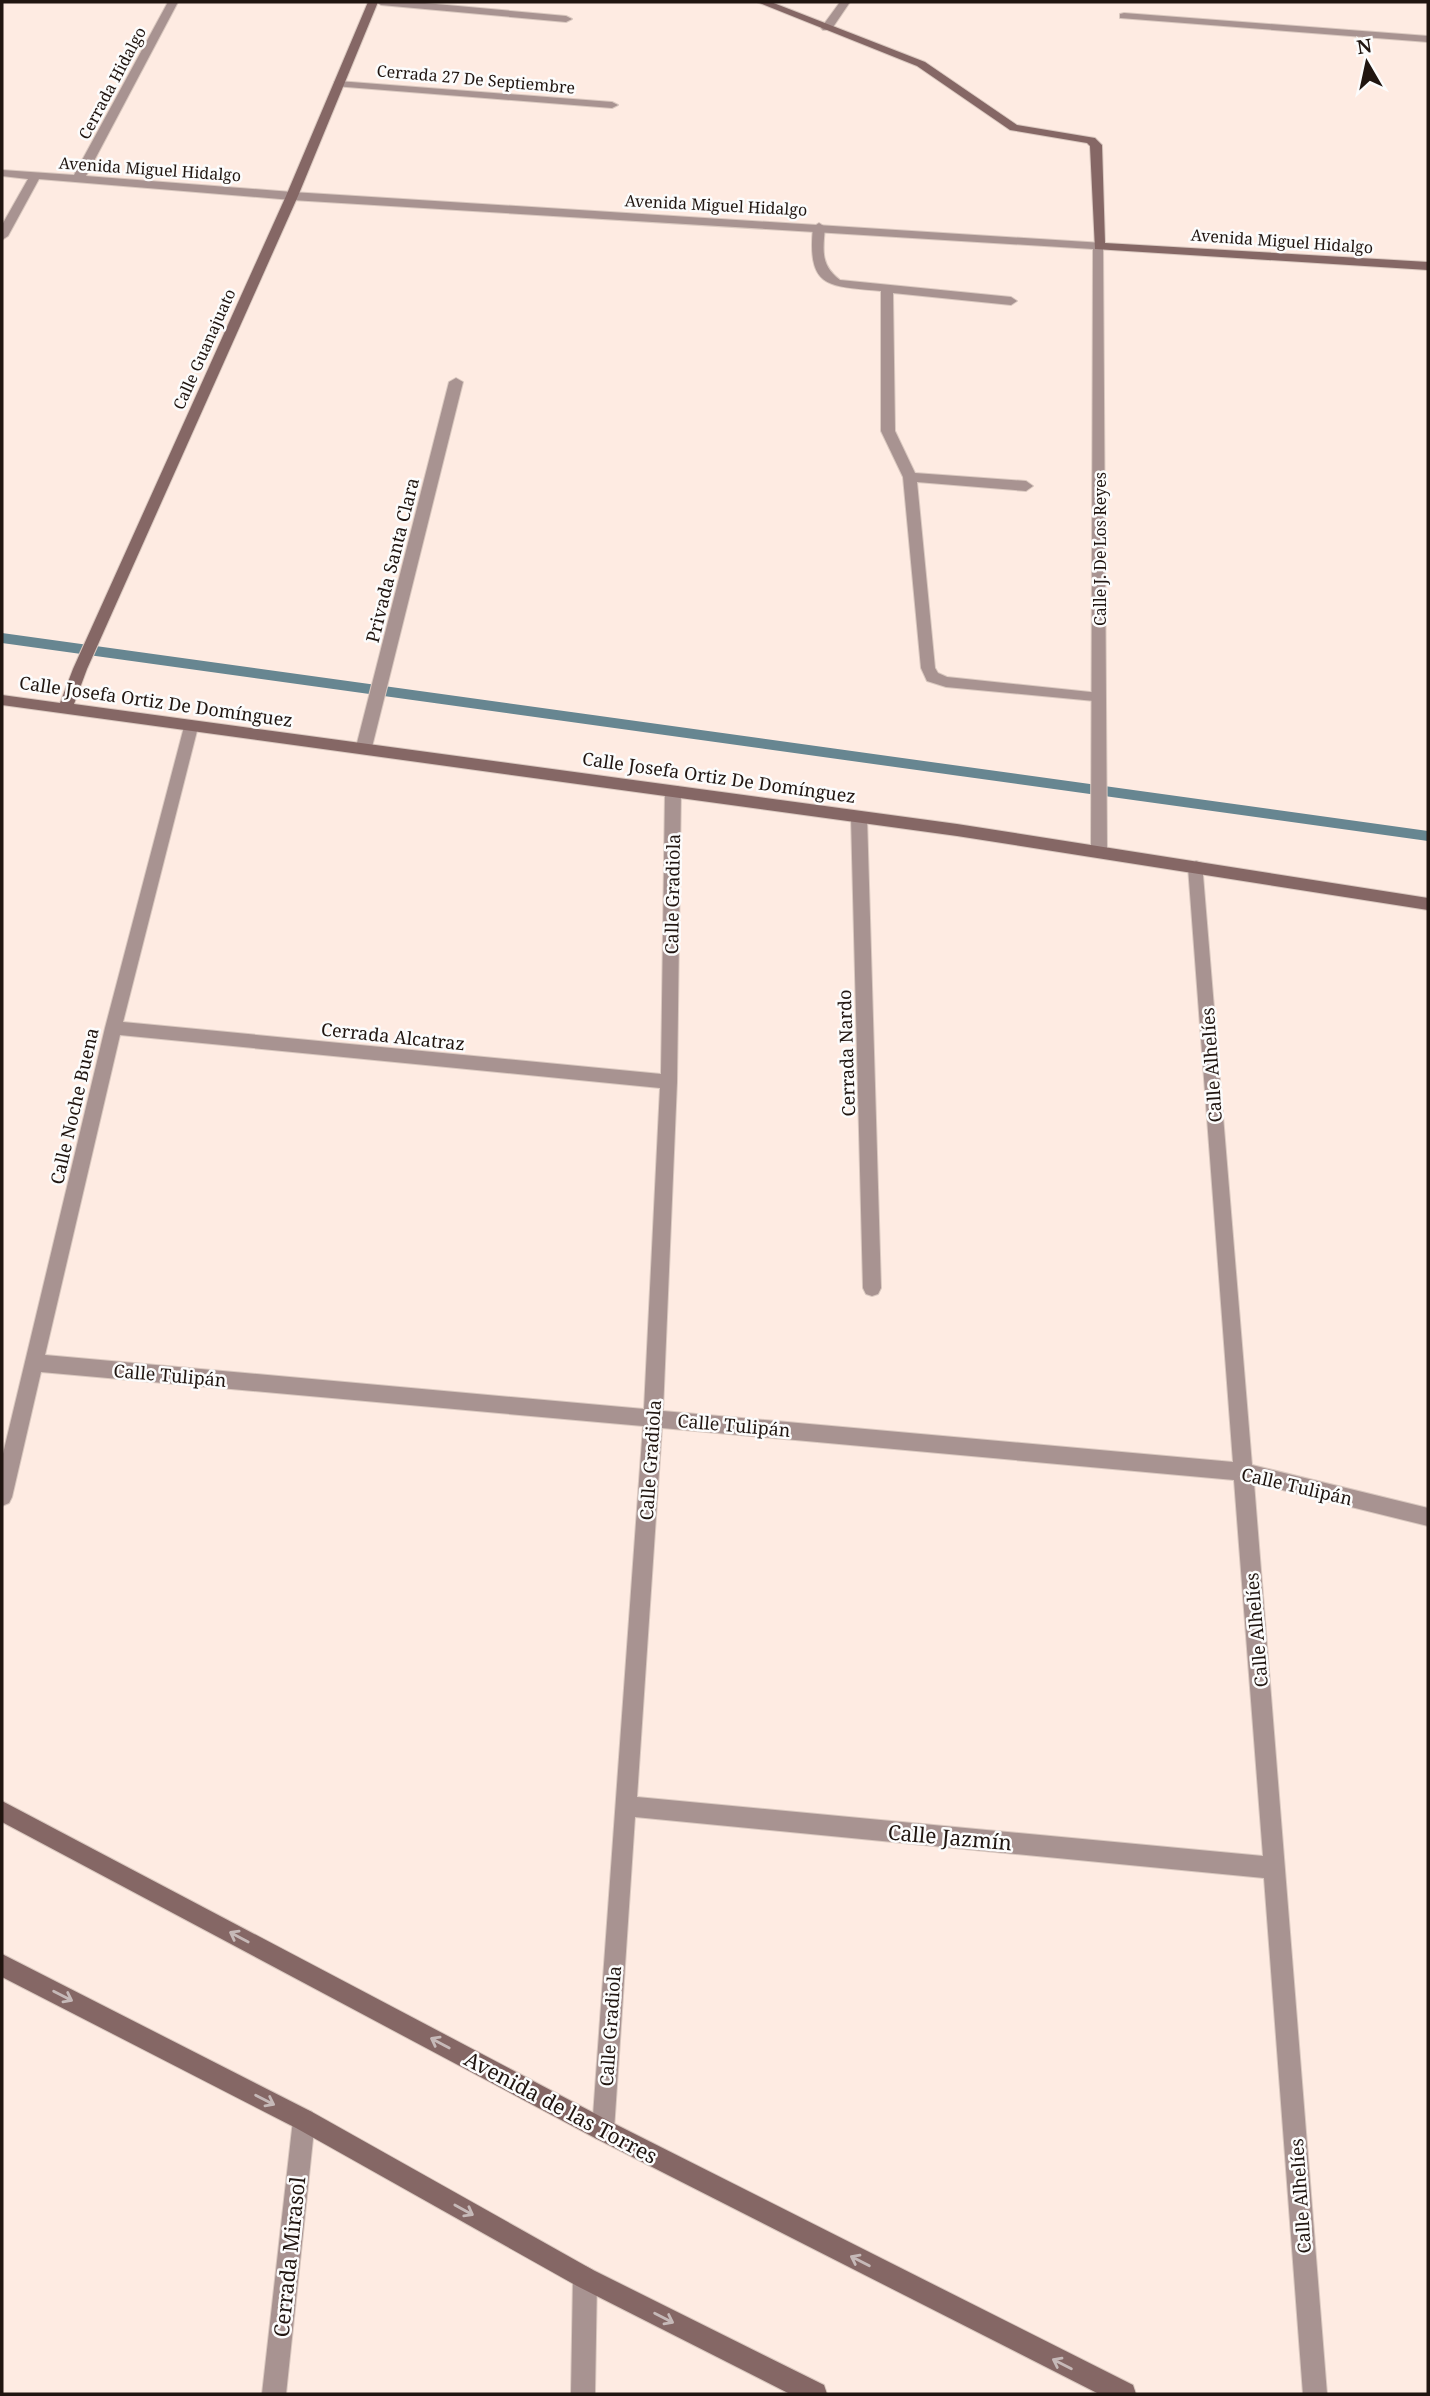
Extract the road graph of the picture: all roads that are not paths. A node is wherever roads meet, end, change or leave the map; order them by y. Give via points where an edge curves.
1 (173, 2) edge
2 (373, 2) edge
3 (380, 2) edge
4 (762, 2) edge
5 (845, 2) edge
6 (1124, 16) dead end
7 (566, 19) dead end
8 (827, 28) junction
9 (1428, 39) edge
10 (338, 84) junction
11 (612, 106) dead end
12 (2, 173) edge
13 (35, 176) junction
14 (78, 179) junction
15 (292, 196) junction
16 (819, 227) junction
17 (2, 236) edge
18 (1098, 246) junction
19 (1428, 266) edge
20 (887, 288) junction
21 (1011, 301) dead end
22 (456, 382) dead end
23 (910, 477) junction
24 (1026, 486) dead end
25 (1100, 698) junction
26 (2, 700) edge
27 (65, 710) junction
28 (191, 727) junction
29 (364, 747) junction
30 (673, 790) junction
31 (859, 817) junction
32 (1098, 852) junction
33 (1196, 867) junction
34 (1428, 904) edge
35 (113, 1028) junction
36 (668, 1082) junction
37 (872, 1288) dead end
38 (36, 1363) junction
39 (653, 1417) junction
40 (1243, 1472) junction
41 (2, 1497) edge
42 (1428, 1517) edge
43 (625, 1806) junction
44 (2, 1811) edge
45 (1275, 1868) junction
46 (2, 1965) edge
47 (304, 2120) junction
48 (603, 2130) junction
49 (585, 2278) junction
50 (274, 2394) edge
51 (583, 2394) edge
52 (815, 2394) edge
53 (1124, 2394) edge
54 (1315, 2394) edge

1 - 14 street, Cerrada Hidalgo
2 - 10 street, Calle Guanajuato
3 - 7 street
4 - 8 street
5 - 8 street
6 - 9 street
8 - 18 street via 921,64 1014,128 1091,140 1096,145
10 - 11 street, Cerrada 27 De Septiembre
10 - 15 street, Calle Guanajuato
12 - 13 street, Avenida Miguel Hidalgo
13 - 14 street, Avenida Miguel Hidalgo
13 - 17 street
14 - 15 street, Avenida Miguel Hidalgo
15 - 16 street, Avenida Miguel Hidalgo
15 - 27 street, Calle Guanajuato
16 - 18 street, Avenida Miguel Hidalgo
16 - 20 street via 821,274 837,283
18 - 19 street, Avenida Miguel Hidalgo
18 - 25 street, Calle J. De Los Reyes
20 - 21 street
20 - 23 street via 888,431
22 - 29 street, Privada Santa Clara
23 - 24 street
23 - 25 street via 932,677
25 - 32 street, Calle J. De Los Reyes
26 - 27 street, Calle Josefa Ortiz De Domínguez
27 - 28 street, Calle Josefa Ortiz De Domínguez
28 - 29 street, Calle Josefa Ortiz De Domínguez
28 - 35 street, Calle Noche Buena
29 - 30 street, Calle Josefa Ortiz De Domínguez
30 - 31 street, Calle Josefa Ortiz De Domínguez
30 - 36 street, Calle Gradiola
31 - 32 street, Calle Josefa Ortiz De Domínguez
31 - 37 street, Cerrada Nardo
32 - 33 street, Calle Josefa Ortiz De Domínguez
33 - 34 street, Calle Josefa Ortiz De Domínguez
33 - 40 street, Calle Alhelíes
35 - 36 street, Cerrada Alcatraz
35 - 38 street, Calle Noche Buena
36 - 39 street, Calle Gradiola
38 - 39 street, Calle Tulipán
38 - 41 street, Calle Noche Buena
39 - 40 street, Calle Tulipán
39 - 43 street, Calle Gradiola
40 - 42 street, Calle Tulipán
40 - 45 street, Calle Alhelíes
43 - 45 street, Calle Jazmín
43 - 48 street, Calle Gradiola
48 -> 44 street, Avenida de las Torres
45 - 54 street, Calle Alhelíes
46 -> 47 street
47 -> 49 street
47 - 50 street, Cerrada Mirasol
53 -> 48 street, Avenida de las Torres
49 - 51 street
49 -> 52 street

